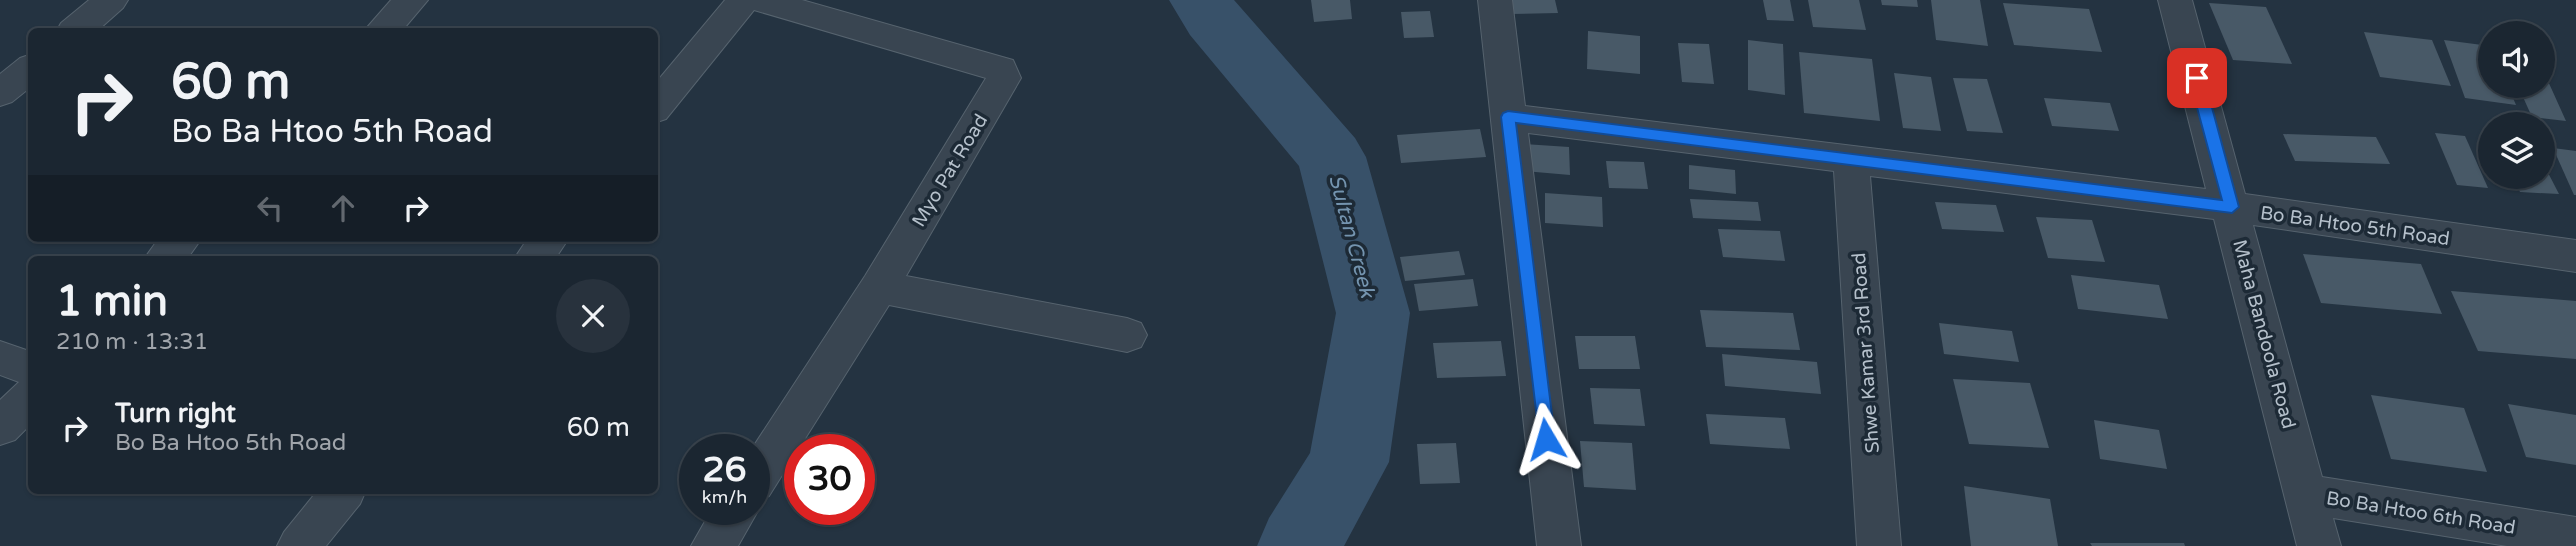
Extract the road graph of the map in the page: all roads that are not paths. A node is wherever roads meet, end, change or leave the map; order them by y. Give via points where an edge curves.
1 (111, 0) edge
2 (411, 0) edge
3 (744, 0) edge
4 (760, 0) edge
5 (1495, 0) edge
6 (2175, 0) edge
7 (79, 28) edge
8 (384, 28) edge
9 (28, 70) edge
10 (0, 93) edge
11 (658, 105) edge
12 (1508, 117) junction
13 (1851, 160) junction
14 (2232, 207) junction
15 (179, 242) edge
16 (547, 242) edge
17 (166, 256) edge
18 (535, 256) edge
19 (2576, 256) edge
20 (879, 287) junction
21 (1127, 335) dead end
22 (0, 358) edge
23 (28, 368) edge
24 (28, 399) edge
25 (0, 427) edge
26 (770, 457) edge
27 (342, 494) edge
28 (2306, 494) junction
29 (727, 525) edge
30 (2576, 537) edge
31 (299, 546) edge
32 (713, 546) edge
33 (1559, 546) edge
34 (1879, 546) edge
35 (2319, 546) edge

1 - 7 street
2 - 8 street
3 - 11 street
4 - 20 street, Myo Pat Road via 1004,72
5 - 12 street
6 - 14 street, Maha Bandoola Road
9 - 10 street
12 - 13 street, Bo Ba Htoo 5th Road
12 - 33 street
13 - 14 street, Bo Ba Htoo 5th Road
13 - 34 street, Shwe Kamar 3rd Road
14 - 19 street, Bo Ba Htoo 5th Road
14 - 28 street, Maha Bandoola Road
15 - 17 street
16 - 18 street
20 - 21 street
20 - 26 street, Myo Pat Road
22 - 23 street
24 - 25 street
27 - 31 street
28 - 30 street, Bo Ba Htoo 6th Road
28 - 35 street, Maha Bandoola Road
29 - 32 street

